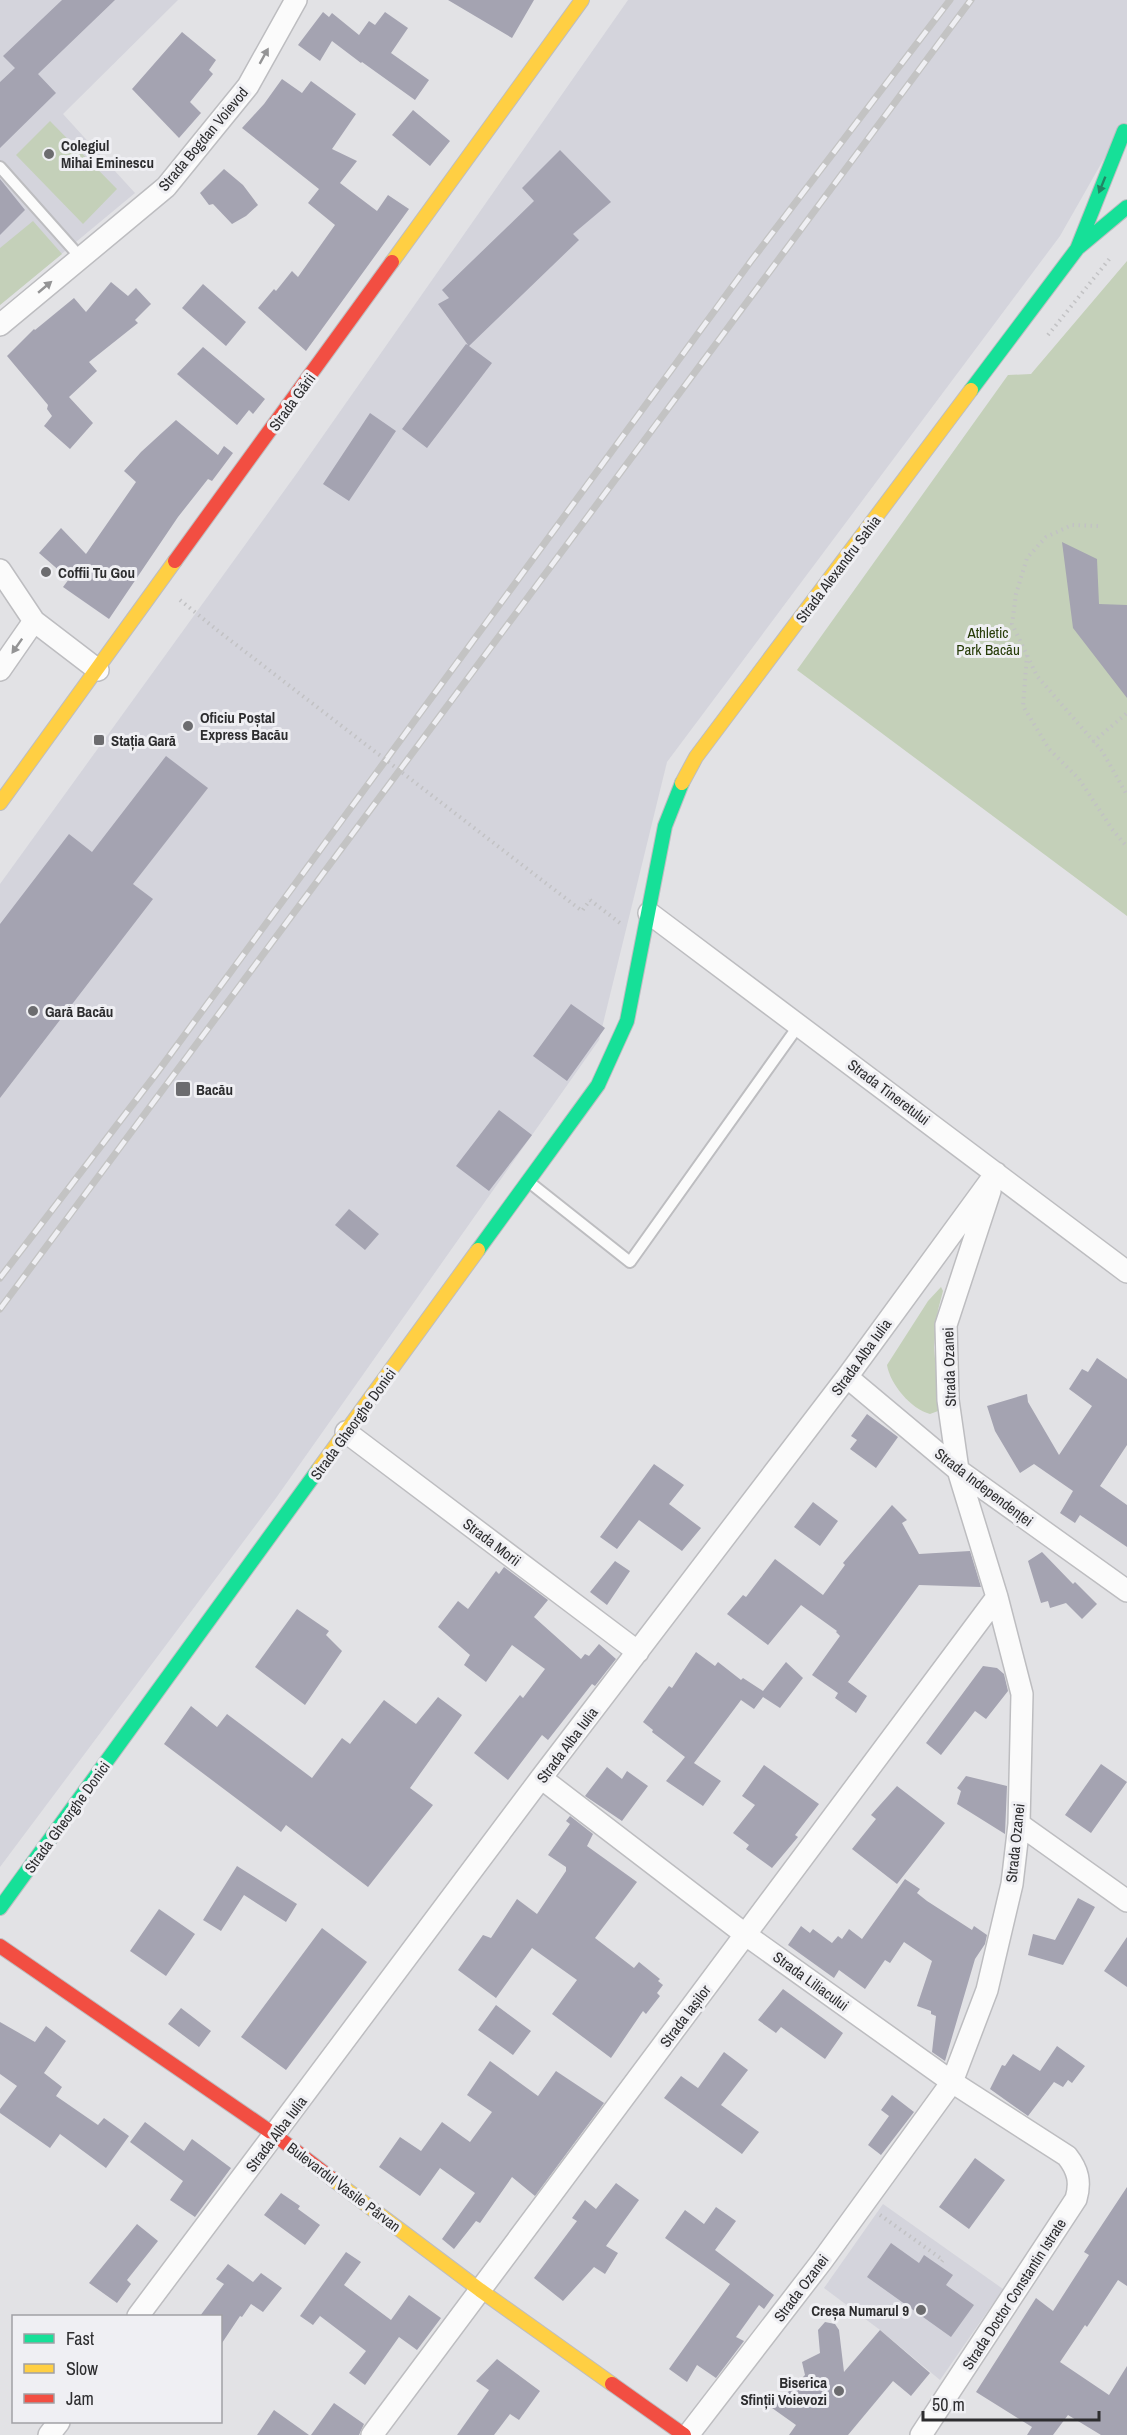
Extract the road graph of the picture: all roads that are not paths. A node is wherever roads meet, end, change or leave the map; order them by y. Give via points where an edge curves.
1 (296, 0) edge
2 (582, 0) edge
3 (1126, 127) edge
4 (1127, 152) edge
5 (0, 167) edge
6 (1127, 207) edge
7 (1077, 249) junction
8 (81, 258) junction
9 (0, 325) edge
10 (0, 570) edge
11 (34, 621) junction
12 (0, 670) edge
13 (98, 670) junction
14 (0, 804) edge
15 (649, 913) junction
16 (799, 1025) junction
17 (996, 1173) junction
18 (528, 1181) junction
19 (1127, 1272) edge
20 (847, 1377) junction
21 (346, 1432) junction
22 (958, 1470) junction
23 (1127, 1591) edge
24 (997, 1597) junction
25 (638, 1652) junction
26 (541, 1778) junction
27 (1019, 1824) junction
28 (1127, 1901) edge
29 (0, 1908) edge
30 (746, 1935) junction
31 (0, 1946) edge
32 (952, 2082) junction
33 (275, 2135) junction
34 (1079, 2180) joint
35 (480, 2290) junction
36 (139, 2315) edge
37 (57, 2423) edge
38 (48, 2435) edge
39 (372, 2435) edge
40 (686, 2435) edge
41 (921, 2435) edge

8 -> 1 street, Strada Bogdan Voievod via 166,187 248,86
2 - 13 street, Strada Gării
3 - 4 street
3 -> 7 street, Strada Alexandru Sahia
5 - 8 lane
6 - 7 street, Strada Alexandru Sahia
7 - 15 street, Strada Alexandru Sahia via 696,757 665,826
9 -> 8 street, Strada Bogdan Voievod
10 - 11 street
11 -> 12 street
11 - 13 street
13 - 14 street, Strada Gării
15 - 16 street, Strada Tineretului
15 - 18 street, Strada Gheorghe Donici via 627,1021 613,1056 598,1085
16 - 17 street, Strada Tineretului
16 - 18 lane via 630,1262
17 - 19 street, Strada Tineretului
17 - 20 street, Strada Alba Iulia
17 - 22 street, Strada Ozanei via 946,1325 948,1400
18 - 21 street, Strada Gheorghe Donici
20 - 22 street, Strada Independenței
20 - 25 street, Strada Alba Iulia
21 - 25 street, Strada Morii
21 - 29 street, Strada Gheorghe Donici
22 - 23 street, Strada Independenței
22 - 24 street, Strada Ozanei
24 - 27 street, Strada Ozanei via 1022,1694
24 - 30 street, Strada Iașilor
25 - 26 street, Strada Alba Iulia
26 - 30 street, Strada Liliacului
26 - 33 street, Strada Alba Iulia
27 - 28 street
27 - 32 street, Strada Ozanei via 1012,1884 987,1990
30 - 32 street, Strada Liliacului
30 - 35 street, Strada Iașilor
31 - 33 street, Bulevardul Vasile Pârvan
32 - 34 street, Strada Liliacului via 1067,2156
32 - 40 street, Strada Ozanei via 822,2261
33 - 35 street, Bulevardul Vasile Pârvan
33 - 36 street, Strada Alba Iulia
34 - 41 street, Strada Doctor Constantin Istrate via 1076,2199
35 - 39 street, Strada Iașilor
35 - 40 street, Bulevardul Vasile Pârvan
37 - 38 street

